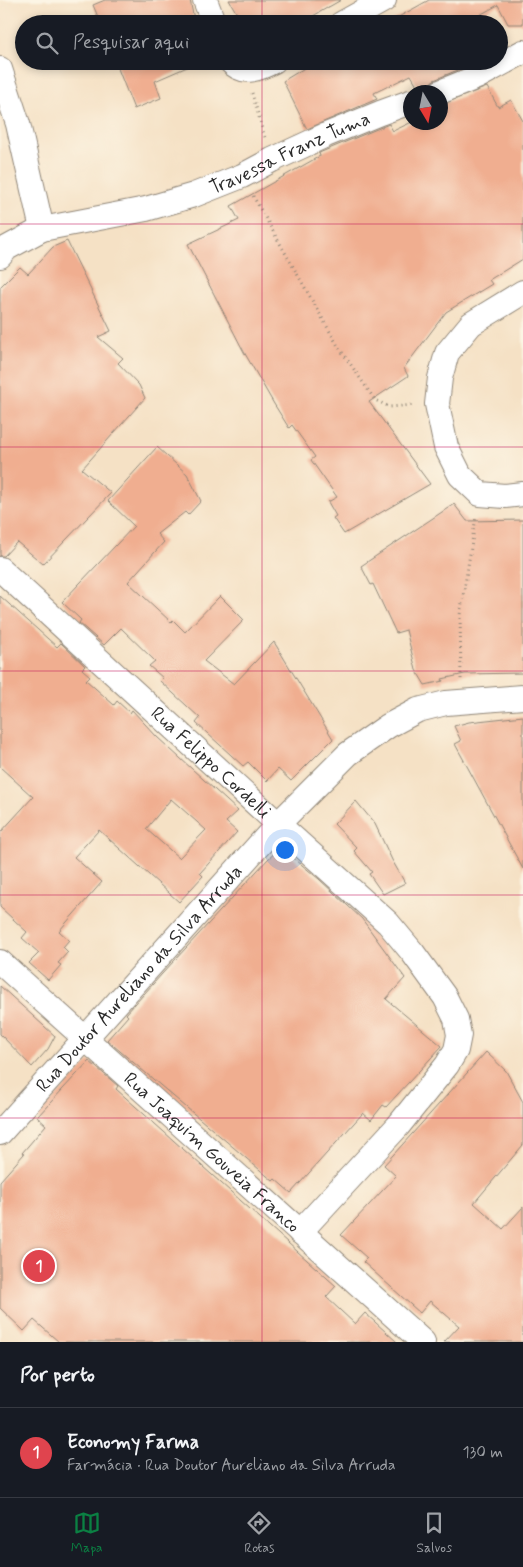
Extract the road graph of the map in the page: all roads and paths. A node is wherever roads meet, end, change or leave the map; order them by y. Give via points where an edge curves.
1 (204, 0) edge
2 (384, 0) edge
3 (210, 15) edge
4 (358, 15) edge
5 (523, 52) edge
6 (508, 60) edge
7 (0, 69) edge
8 (490, 70) edge
9 (251, 89) dead end
10 (448, 89) edge
11 (403, 105) edge
12 (266, 141) dead end
13 (242, 176) junction
14 (42, 228) junction
15 (2, 251) edge
16 (523, 292) edge
17 (437, 404) junction
18 (480, 494) junction
19 (523, 494) edge
20 (0, 569) edge
21 (523, 697) edge
22 (461, 701) junction
23 (278, 824) junction
24 (0, 962) edge
25 (84, 1038) junction
26 (0, 1133) edge
27 (300, 1232) junction
28 (423, 1342) edge

1 - 3 street
2 - 4 street
5 - 6 street
7 - 14 street via 18,124
8 - 10 street
9 - 12 path
11 - 13 street, Travessa Franz Tuma via 335,132
13 - 14 street, Travessa Franz Tuma via 170,203
13 - 17 path via 338,346 375,400 390,407
14 - 15 street, Travessa Franz Tuma
16 - 17 street via 471,324 447,353
17 - 18 street via 446,447 460,475
18 - 19 street
18 - 22 path via 460,615
20 - 23 street, Rua Felippo Cordelli
21 - 22 street, Rua Doutor Aureliano da Silva Arruda
22 - 23 street, Rua Doutor Aureliano da Silva Arruda via 418,710 388,726 348,754
23 - 25 street, Rua Doutor Aureliano da Silva Arruda
23 - 27 street, Rua Felippo Cordelli via 388,923 444,997 456,1019 459,1035 456,1050 447,1065 398,1126
24 - 25 street, Rua Joaquim Gouveia Franco
25 - 26 street, Rua Doutor Aureliano da Silva Arruda
25 - 27 street, Rua Joaquim Gouveia Franco
27 - 28 street, Rua Joaquim Gouveia Franco

